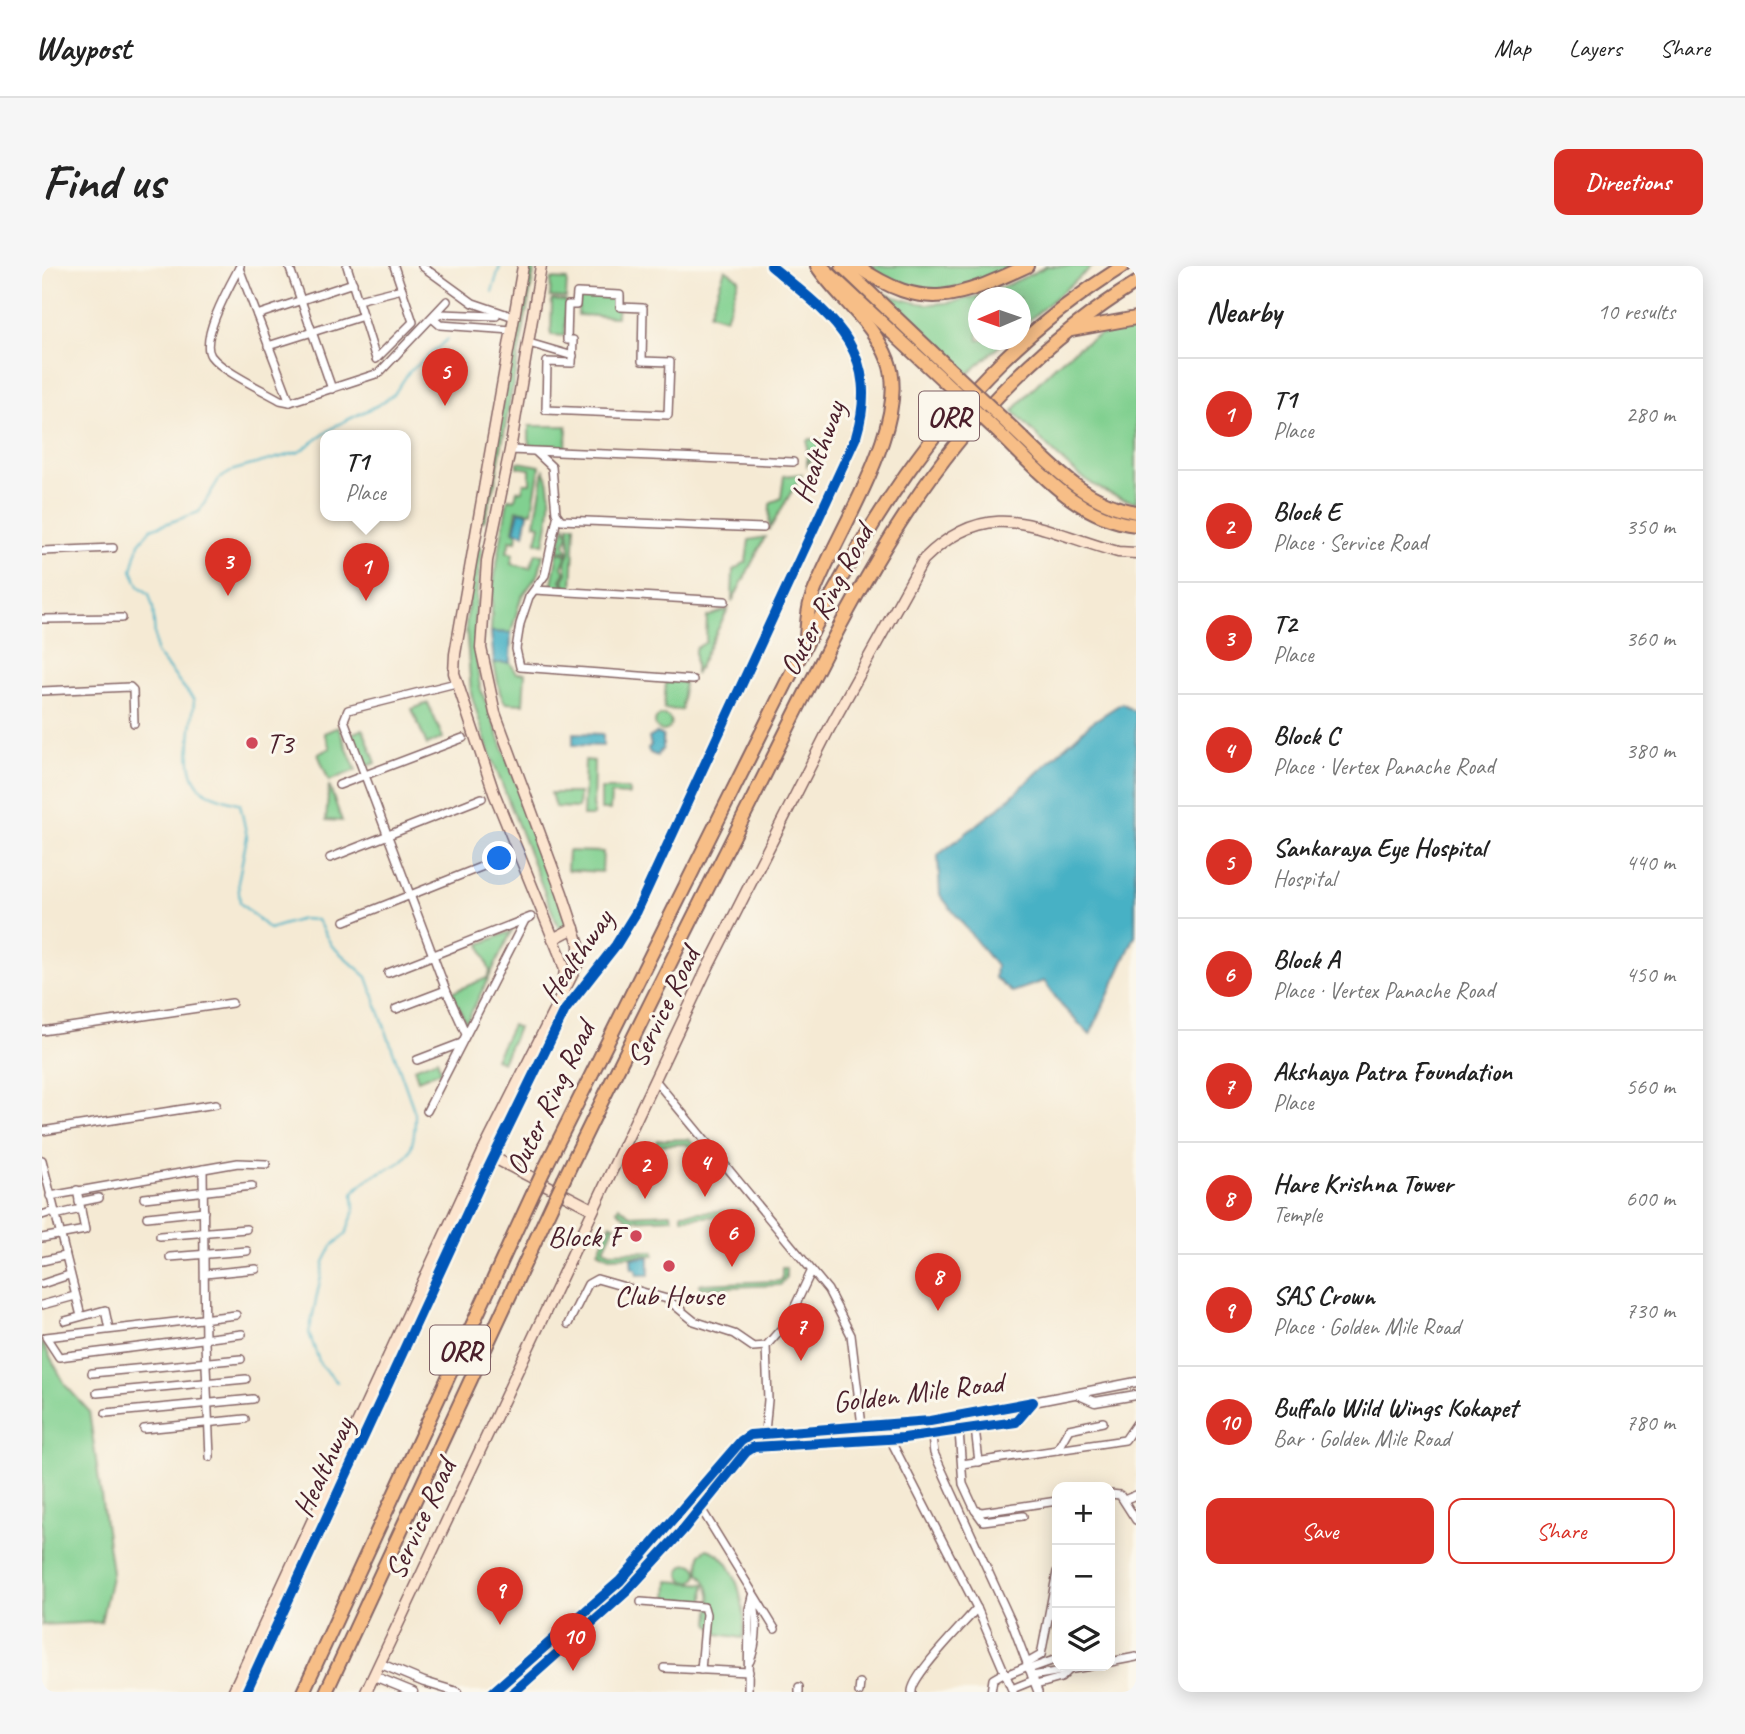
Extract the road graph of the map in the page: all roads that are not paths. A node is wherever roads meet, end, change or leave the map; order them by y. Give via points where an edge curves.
1 (289, 266) edge
2 (347, 266) edge
3 (394, 266) edge
4 (422, 266) edge
5 (523, 266) edge
6 (541, 266) edge
7 (819, 266) edge
8 (842, 266) edge
9 (857, 266) edge
10 (1027, 266) edge
11 (1123, 266) edge
12 (240, 267) edge
13 (1136, 283) edge
14 (353, 284) junction
15 (402, 289) junction
16 (302, 300) junction
17 (358, 300) junction
18 (447, 302) dead end
19 (447, 314) junction
20 (257, 315) junction
21 (363, 316) junction
22 (432, 318) junction
23 (1136, 318) edge
24 (513, 322) junction
25 (446, 326) junction
26 (1069, 330) junction
27 (313, 331) junction
28 (529, 343) junction
29 (268, 346) junction
30 (573, 356) junction
31 (376, 359) junction
32 (379, 373) junction
33 (948, 376) junction
34 (332, 389) junction
35 (289, 402) junction
36 (1003, 428) junction
37 (510, 450) junction
38 (535, 452) junction
39 (793, 462) dead end
40 (1136, 512) edge
41 (557, 518) junction
42 (1136, 525) edge
43 (763, 528) dead end
44 (476, 531) junction
45 (492, 534) junction
46 (113, 548) dead end
47 (42, 551) edge
48 (1136, 553) edge
49 (535, 590) junction
50 (725, 601) dead end
51 (122, 618) dead end
52 (42, 619) edge
53 (804, 648) junction
54 (693, 680) dead end
55 (456, 683) junction
56 (42, 691) edge
57 (134, 723) dead end
58 (463, 738) dead end
59 (364, 775) junction
60 (339, 785) dead end
61 (482, 798) dead end
62 (387, 834) junction
63 (506, 857) dead end
64 (330, 858) dead end
65 (410, 896) junction
66 (345, 921) dead end
67 (574, 928) junction
68 (553, 939) junction
69 (432, 955) junction
70 (388, 973) dead end
71 (563, 988) junction
72 (446, 990) junction
73 (232, 1003) dead end
74 (396, 1009) dead end
75 (42, 1031) edge
76 (466, 1032) junction
77 (459, 1044) junction
78 (416, 1060) dead end
79 (655, 1080) junction
80 (216, 1104) dead end
81 (427, 1111) dead end
82 (42, 1131) edge
83 (483, 1152) junction
84 (42, 1160) edge
85 (266, 1164) dead end
86 (204, 1169) junction
87 (251, 1186) dead end
88 (77, 1190) junction
89 (204, 1190) junction
90 (47, 1193) edge
91 (99, 1198) dead end
92 (144, 1198) dead end
93 (80, 1205) junction
94 (592, 1209) junction
95 (204, 1211) junction
96 (55, 1213) junction
97 (42, 1215) edge
98 (147, 1217) dead end
99 (246, 1229) dead end
100 (204, 1233) junction
101 (60, 1235) junction
102 (160, 1236) dead end
103 (42, 1238) edge
104 (247, 1251) dead end
105 (204, 1254) junction
106 (64, 1256) junction
107 (170, 1257) dead end
108 (42, 1261) edge
109 (256, 1269) dead end
110 (811, 1272) junction
111 (42, 1274) edge
112 (205, 1274) junction
113 (69, 1275) junction
114 (43, 1283) edge
115 (75, 1296) junction
116 (42, 1305) edge
117 (236, 1315) dead end
118 (81, 1317) junction
119 (205, 1318) junction
120 (65, 1321) dead end
121 (568, 1324) dead end
122 (109, 1329) junction
123 (242, 1334) dead end
124 (205, 1338) junction
125 (766, 1346) junction
126 (241, 1359) dead end
127 (205, 1360) junction
128 (92, 1373) dead end
129 (246, 1379) dead end
130 (206, 1381) junction
131 (1136, 1382) edge
132 (97, 1393) dead end
133 (1077, 1394) junction
134 (1136, 1395) edge
135 (253, 1399) dead end
136 (1032, 1402) junction
137 (208, 1404) junction
138 (106, 1413) dead end
139 (245, 1419) dead end
140 (930, 1421) junction
141 (208, 1422) junction
142 (1103, 1422) dead end
143 (1136, 1424) edge
144 (862, 1426) junction
145 (144, 1429) dead end
146 (975, 1429) junction
147 (960, 1431) junction
148 (765, 1432) junction
149 (931, 1435) junction
150 (890, 1439) junction
151 (1057, 1450) junction
152 (210, 1457) dead end
153 (979, 1462) junction
154 (962, 1464) junction
155 (1115, 1494) edge
156 (1136, 1495) edge
157 (694, 1497) junction
158 (1124, 1500) junction
159 (1052, 1502) edge
160 (701, 1508) junction
161 (975, 1510) junction
162 (1023, 1516) dead end
163 (1136, 1521) edge
164 (752, 1596) junction
165 (641, 1602) dead end
166 (1052, 1603) edge
167 (977, 1608) junction
168 (775, 1629) dead end
169 (1136, 1657) edge
170 (1043, 1660) junction
171 (1052, 1660) edge
172 (1115, 1661) edge
173 (381, 1664) junction
174 (664, 1668) dead end
175 (701, 1670) junction
176 (1069, 1671) edge
177 (749, 1672) junction
178 (1006, 1674) junction
179 (374, 1676) junction
180 (1032, 1676) edge
181 (860, 1683) dead end
182 (1012, 1690) edge
183 (409, 1691) edge
184 (233, 1692) edge
185 (303, 1692) edge
186 (326, 1692) edge
187 (366, 1692) edge
188 (457, 1692) edge
189 (493, 1692) edge
190 (514, 1692) edge
191 (748, 1692) edge
192 (859, 1692) edge
193 (912, 1692) edge
194 (991, 1692) edge

1 - 16 street
2 - 14 street
3 - 15 street
4 - 24 street via 473,303
5 - 24 main road
6 - 28 main road
7 - 33 highway
7 - 53 highway via 876,337 894,388 890,416 871,468 810,602
8 - 33 highway
9 - 10 highway via 881,284 914,296 950,296
11 - 53 highway, Outer Ring Road / ORR via 1031,334 941,425 870,526
12 - 20 street
12 - 35 street via 208,333 208,347 218,362
13 - 26 highway, Outer Ring Road / ORR
14 - 16 street
14 - 17 street
15 - 17 street
15 - 31 street via 413,322
16 - 20 street
16 - 27 street
17 - 21 street
18 - 22 street
19 - 22 street
19 - 24 street
19 - 25 street
20 - 29 street
21 - 27 street
21 - 31 street
22 - 25 street
22 - 32 street
23 - 26 highway
24 - 25 street
24 - 44 main road
26 - 186 highway, Outer Ring Road / ORR, bridge via 1015,377 929,476 894,528 829,646 564,1179
27 - 29 street
27 - 34 street
28 - 30 street
28 - 37 main road
29 - 35 street
30 - 30 street via 572,363 547,362 546,410 668,415 670,362 642,360 643,308 620,307 620,295 577,293 576,305 568,305 567,340 573,340
31 - 32 street
32 - 34 street
33 - 36 highway, bridge
34 - 35 street
36 - 40 highway via 1091,498
36 - 42 highway via 1084,509 1109,521
37 - 38 street
37 - 45 main road
38 - 39 street
38 - 41 street via 546,459 554,474
41 - 43 street via 567,522
41 - 49 street via 545,575
44 - 45 main road
44 - 55 main road via 455,654
45 - 67 main road via 483,598 485,678
46 - 47 street
48 - 79 main road, Service Road via 1108,550 1009,520 962,529 923,560 829,729
49 - 50 street
49 - 54 street via 524,608 517,637 520,667
51 - 52 street
53 - 185 highway, Outer Ring Road / ORR, bridge via 544,1170
55 - 59 street via 348,710 344,719
55 - 68 main road
56 - 57 street via 130,687
58 - 59 street
59 - 60 street
59 - 62 street
61 - 62 street
62 - 64 street
62 - 65 street
63 - 65 street
65 - 66 street
65 - 69 street
67 - 68 main road
67 - 71 main road via 579,961
68 - 71 main road via 565,970
69 - 70 street
69 - 72 street
69 - 76 street via 528,919
71 - 83 main road
72 - 74 street
72 - 76 street
73 - 75 street
76 - 77 street
77 - 78 street
77 - 81 street
79 - 94 main road, Service Road
79 - 110 street
80 - 82 street
83 - 94 main road
83 - 184 main road
84 - 90 street
85 - 86 street
86 - 88 street
86 - 89 street
87 - 89 street
88 - 90 street
88 - 93 street
89 - 92 street
89 - 95 street
90 - 96 street
91 - 93 street
93 - 96 street
93 - 101 street via 85,1230
94 - 173 main road, Service Road
95 - 98 street
95 - 100 street
96 - 97 street
96 - 101 street
99 - 100 street
100 - 102 street
100 - 105 street
101 - 103 street
101 - 106 street
104 - 105 street
105 - 107 street
105 - 112 street
106 - 108 street
106 - 113 street
109 - 112 street
110 - 125 street via 788,1321
110 - 144 street via 828,1290 851,1335
111 - 114 street
112 - 119 street
113 - 114 street
113 - 115 street
115 - 116 street
115 - 118 street
117 - 119 street
118 - 120 street
118 - 122 street via 105,1310
119 - 122 street
119 - 124 street
121 - 125 street via 588,1284 597,1279 667,1299 694,1321 734,1334 753,1347
122 - 124 street via 47,1337 59,1357
123 - 124 street
124 - 127 street
125 - 148 street
126 - 127 street
127 - 128 street
127 - 130 street
129 - 130 street
130 - 132 street
130 - 137 street
131 - 133 street, Golden Mile Road
133 - 134 street, Golden Mile Road via 1095,1402
133 - 136 street, Golden Mile Road
135 - 137 street
136 - 140 street, Golden Mile Road
136 - 146 street, Golden Mile Road via 1016,1422
137 - 138 street
137 - 141 street
139 - 141 street
140 - 144 street, Golden Mile Road
140 - 149 street
141 - 145 street
141 - 152 street
142 - 151 street via 1069,1429
143 - 151 street via 1125,1440
144 - 148 street, Golden Mile Road
146 - 147 street, Golden Mile Road
146 - 153 street
147 - 149 street, Golden Mile Road
147 - 154 street
148 - 157 street, Golden Mile Road via 741,1441
149 - 150 street, Golden Mile Road
149 - 180 street via 934,1453
150 - 160 street, Golden Mile Road via 754,1447
150 - 167 street
151 - 153 street
153 - 154 street
154 - 161 street via 962,1484
155 - 158 street
156 - 158 street
157 - 160 street
157 - 189 street, Golden Mile Road via 620,1581
158 - 163 street
159 - 161 street
160 - 164 street
160 - 190 street, Golden Mile Road via 627,1591
161 - 162 street via 983,1521
164 - 168 street
164 - 177 street
165 - 175 street via 704,1607
166 - 170 street
167 - 178 street
167 - 193 street via 923,1668
169 - 172 street
170 - 171 street
170 - 180 street
173 - 179 main road, Service Road
173 - 188 street
174 - 175 street
175 - 177 street
176 - 180 street via 1060,1678
177 - 191 street
178 - 180 street
178 - 182 street
178 - 194 street
179 - 183 street
179 - 187 main road, Service Road
180 - 182 street
181 - 192 street

